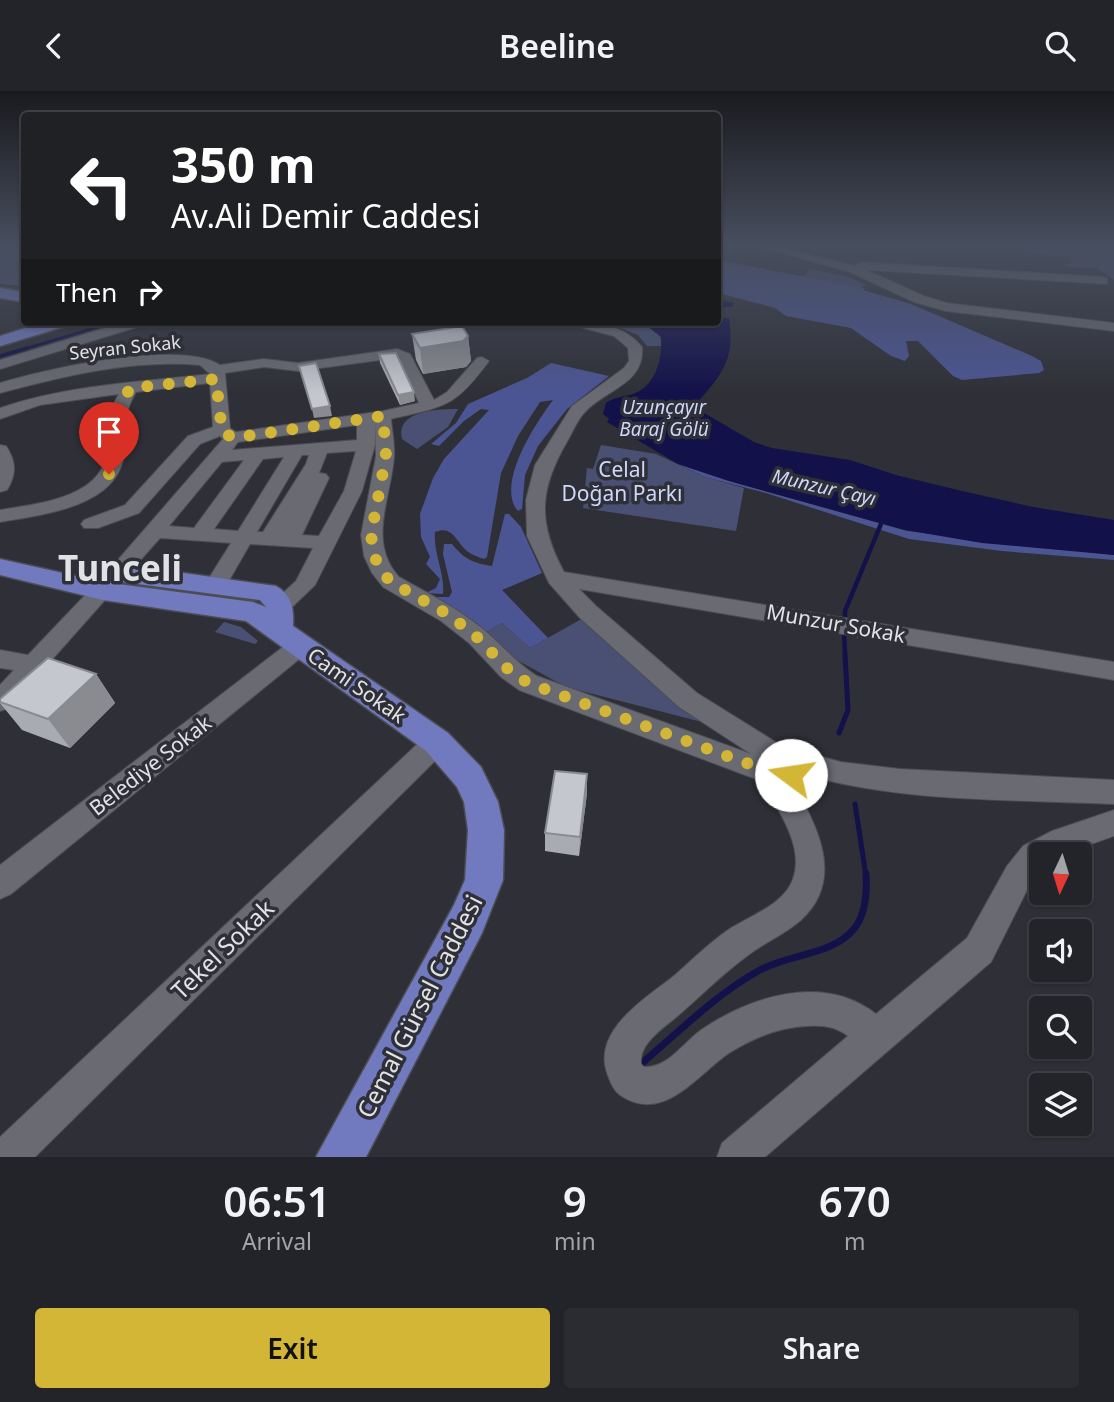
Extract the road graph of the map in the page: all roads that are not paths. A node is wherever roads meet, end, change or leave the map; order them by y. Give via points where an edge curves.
1 (911, 295) edge
2 (1114, 315) edge
3 (1068, 321) junction
4 (35, 326) edge
5 (49, 326) edge
6 (126, 326) edge
7 (592, 326) edge
8 (1114, 327) edge
9 (0, 340) edge
10 (424, 349) edge
11 (401, 353) junction
12 (482, 361) dead end
13 (0, 365) edge
14 (216, 374) junction
15 (130, 388) junction
16 (0, 389) edge
17 (429, 405) junction
18 (0, 414) edge
19 (374, 418) junction
20 (227, 434) junction
21 (366, 445) junction
22 (325, 449) junction
23 (0, 450) edge
24 (296, 451) junction
25 (257, 454) junction
26 (216, 457) junction
27 (0, 486) edge
28 (0, 516) edge
29 (91, 524) dead end
30 (154, 531) junction
31 (200, 534) junction
32 (245, 537) junction
33 (279, 540) junction
34 (326, 543) junction
35 (0, 550) edge
36 (0, 567) edge
37 (557, 578) junction
38 (110, 582) junction
39 (215, 586) junction
40 (286, 627) junction
41 (0, 659) edge
42 (34, 665) junction
43 (1114, 671) edge
44 (0, 701) edge
45 (437, 741) junction
46 (771, 772) junction
47 (841, 774) junction
48 (1114, 792) edge
49 (1114, 823) edge
50 (5, 874) edge
51 (876, 1038) junction
52 (7, 1157) edge
53 (340, 1157) edge
54 (736, 1157) edge

1 - 3 street via 981,313
2 - 3 street
3 - 8 street
4 - 9 main road
5 - 9 main road
6 - 13 street
7 - 37 street via 626,336 637,354 624,377 578,409 542,471 535,525
10 - 11 street
11 - 14 street, Seyran Sokak via 298,367 264,363
11 - 17 street
12 - 17 street via 453,395
14 - 15 street
14 - 16 street, Seyran Sokak via 197,359 112,365 47,375
14 - 20 street
15 - 18 street via 46,399
15 - 28 street via 117,411 114,463 100,485 65,501
17 - 19 street
19 - 20 street
19 - 21 street, Belediye Sokak
19 - 46 street via 386,456 371,535 374,556 391,582 449,615 528,683
20 - 26 street
20 - 29 street via 194,440 132,509
21 - 22 street
21 - 34 street, Belediye Sokak via 353,491
22 - 24 street
22 - 33 street via 318,484
23 - 27 street via 6,460
24 - 25 street
24 - 32 street
25 - 26 street
25 - 31 street
26 - 30 street
30 - 31 street
30 - 38 street
31 - 32 street
32 - 33 street
32 - 39 street
33 - 34 street
34 - 40 street, Belediye Sokak
35 - 38 main road
36 - 38 main road
37 - 43 street, Munzur Sokak
37 - 47 street via 588,612 688,700 774,755
38 - 39 main road
38 - 40 main road via 253,612
38 - 42 street
39 - 40 main road via 267,591 275,596
40 - 45 main road, Cami Sokak
40 - 50 street, Belediye Sokak
41 - 42 street
42 - 44 street
45 - 52 street, Tekel Sokak
45 - 53 main road, Cemal Gürsel Caddesi via 469,777 481,802 486,830 484,880 468,919
46 - 47 street via 811,778
46 - 51 street via 808,850 807,885 783,916 734,946 638,1027 624,1047 627,1077 643,1087 660,1084 712,1044 750,1022 780,1012 834,1010 860,1022
47 - 48 street
49 - 51 street via 1034,856 978,950
51 - 54 street

